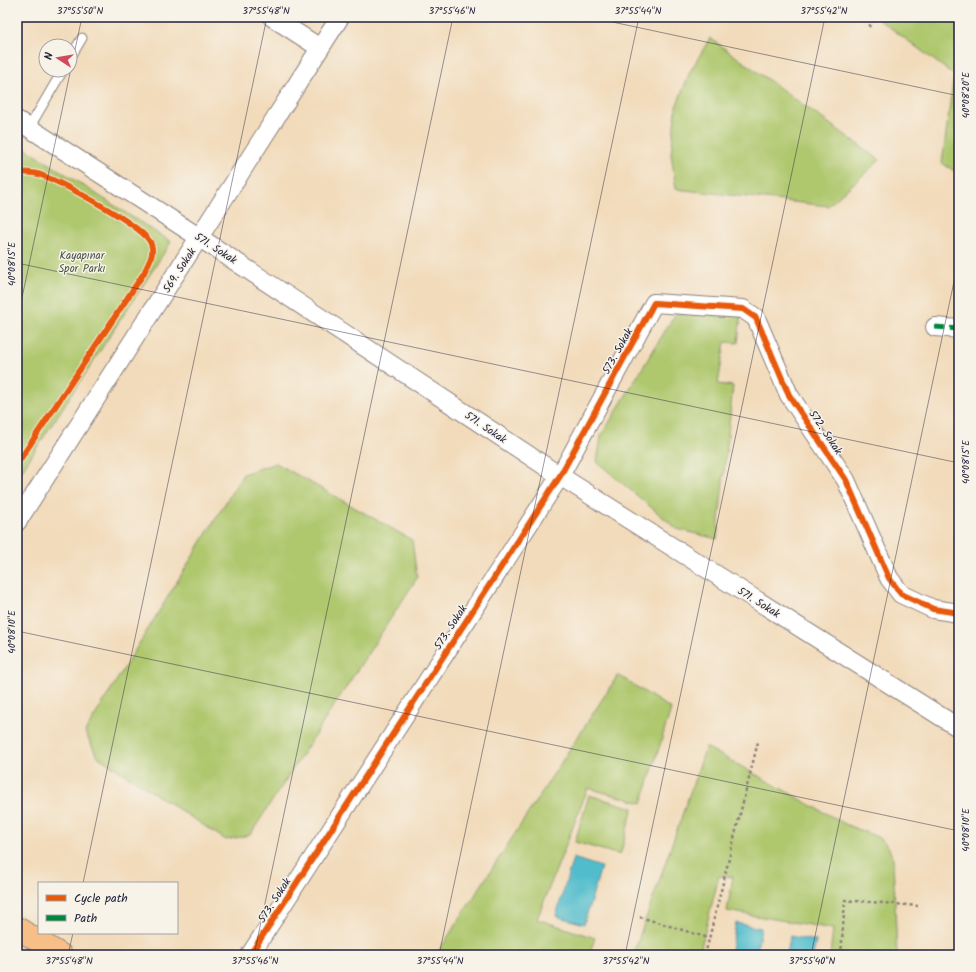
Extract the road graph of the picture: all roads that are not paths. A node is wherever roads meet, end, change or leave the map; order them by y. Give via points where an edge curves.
1 (272, 17) edge
2 (340, 17) edge
3 (82, 38) dead end
4 (78, 45) edge
5 (320, 48) junction
6 (57, 78) edge
7 (23, 124) edge
8 (200, 238) junction
9 (654, 303) joint
10 (935, 327) dead end
11 (959, 329) edge
12 (560, 476) junction
13 (17, 522) edge
14 (959, 613) edge
15 (959, 728) edge
16 (17, 928) edge
17 (61, 955) edge
18 (250, 955) edge

1 - 5 street
2 - 5 street, 569. Sokak
3 - 4 lane
5 - 8 street, 569. Sokak
6 - 7 lane
7 - 8 street, 571. Sokak
8 - 12 street, 571. Sokak
8 - 13 street, 569. Sokak
9 - 12 street, 573. Sokak
9 - 14 street, 572. Sokak via 744,309 756,318 789,395 846,480 889,578 901,594 933,609
10 - 11 street
12 - 15 street, 571. Sokak
12 - 18 street, 573. Sokak
16 - 17 main road

